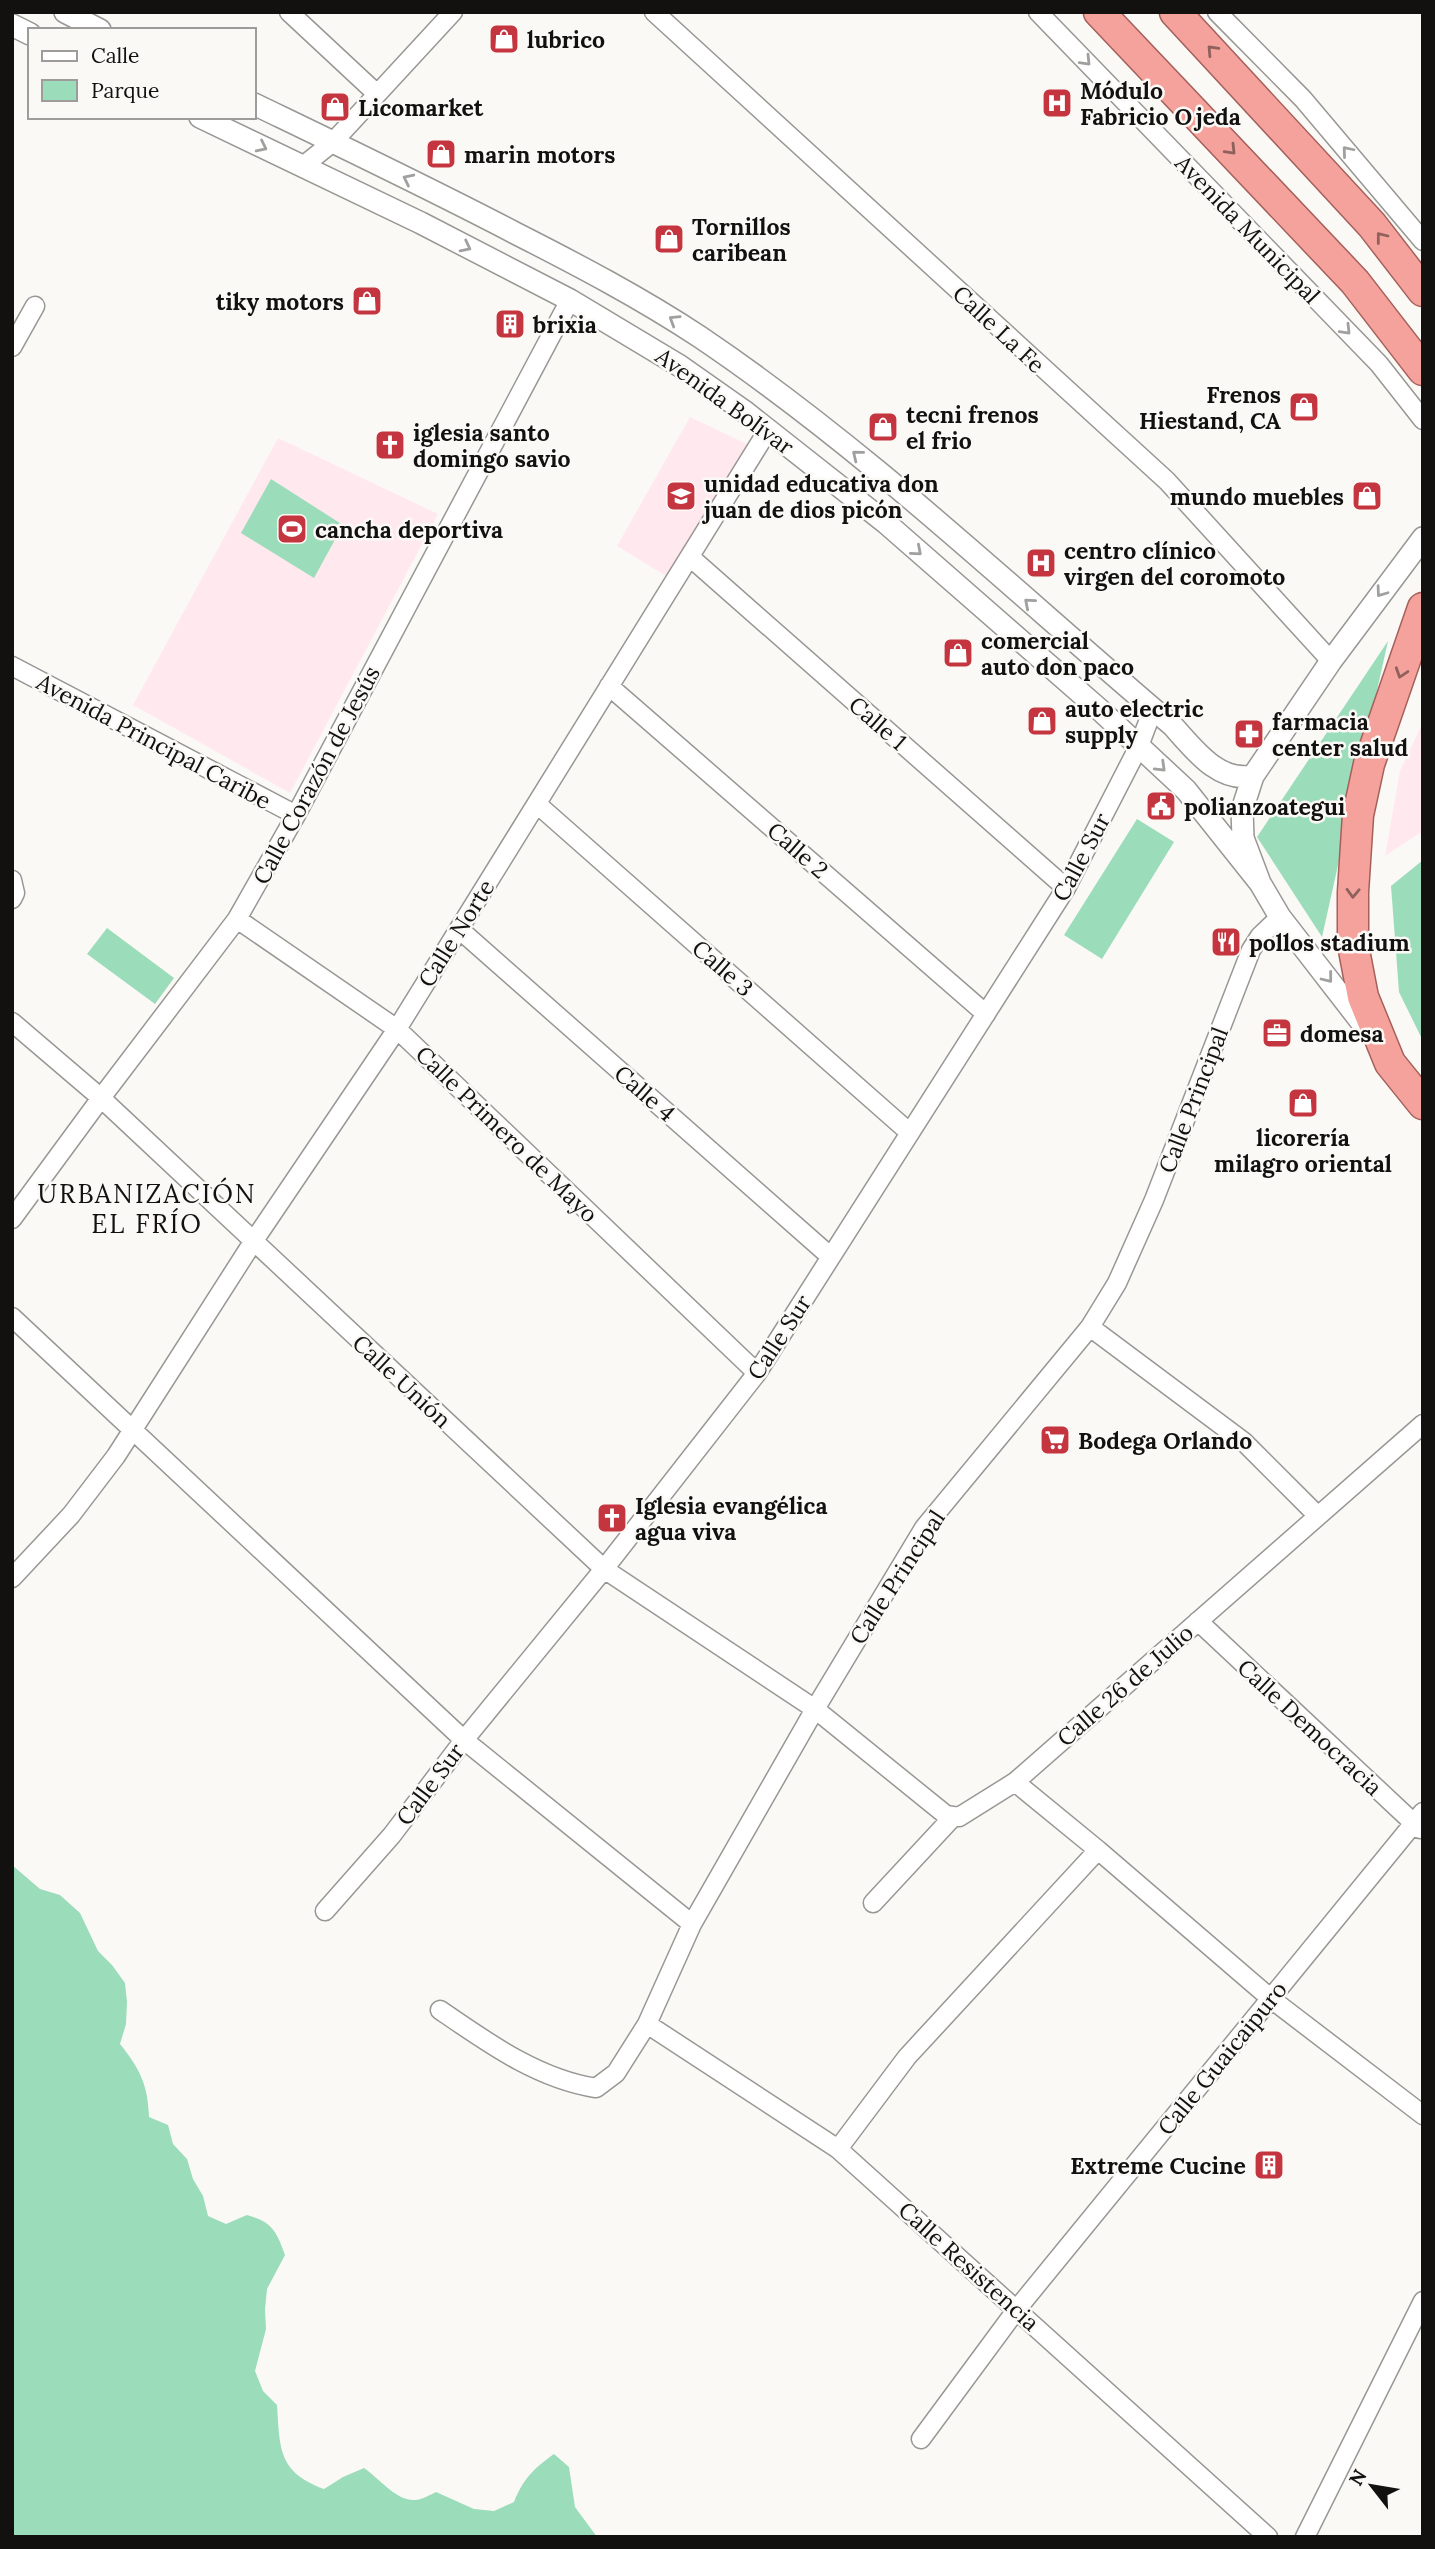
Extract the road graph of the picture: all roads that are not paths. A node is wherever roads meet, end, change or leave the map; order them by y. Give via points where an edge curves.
1 (65, 12) edge
2 (289, 12) edge
3 (453, 12) edge
4 (654, 12) edge
5 (1038, 12) edge
6 (1099, 12) edge
7 (1175, 12) edge
8 (1217, 12) edge
9 (12, 25) edge
10 (96, 28) edge
11 (28, 33) edge
12 (377, 94) junction
13 (256, 105) edge
14 (205, 119) edge
15 (333, 142) junction
16 (303, 166) junction
17 (1423, 241) edge
18 (1423, 291) edge
19 (570, 300) junction
20 (35, 306) dead end
21 (12, 347) edge
22 (1423, 370) edge
23 (1423, 420) edge
24 (768, 430) junction
25 (1423, 538) edge
26 (690, 557) junction
27 (1423, 608) edge
28 (1331, 661) junction
29 (12, 666) edge
30 (609, 687) junction
31 (1153, 709) junction
32 (1139, 746) junction
33 (1253, 776) junction
34 (537, 804) junction
35 (296, 815) junction
36 (12, 880) edge
37 (1260, 883) junction
38 (1066, 888) junction
39 (12, 899) edge
40 (1280, 917) junction
41 (237, 919) junction
42 (459, 929) junction
43 (986, 1014) junction
44 (12, 1022) edge
45 (397, 1029) junction
46 (1390, 1062) junction
47 (101, 1098) junction
48 (1423, 1104) edge
49 (910, 1133) junction
50 (12, 1219) edge
51 (253, 1242) junction
52 (831, 1256) junction
53 (12, 1317) edge
54 (1090, 1327) junction
55 (757, 1373) junction
56 (1423, 1424) edge
57 (132, 1428) junction
58 (1318, 1516) junction
59 (604, 1569) junction
60 (12, 1578) edge
61 (1198, 1621) junction
62 (815, 1709) junction
63 (464, 1740) junction
64 (1015, 1782) junction
65 (952, 1818) junction
66 (1420, 1823) edge
67 (1098, 1850) junction
68 (873, 1903) dead end
69 (325, 1911) dead end
70 (692, 1924) junction
71 (1270, 1998) junction
72 (440, 2010) dead end
73 (647, 2024) junction
74 (1423, 2115) edge
75 (838, 2149) junction
76 (1423, 2301) edge
77 (1017, 2309) junction
78 (921, 2439) dead end
79 (1268, 2537) edge
80 (1305, 2537) edge

1 - 10 street
2 - 12 street
3 - 12 street
4 - 28 street, Calle La Fe via 1167,481
5 -> 23 street, Avenida Municipal via 1379,364
6 -> 22 highway, Avenida Municipal via 1355,282
18 -> 7 highway via 1372,225
17 -> 8 street via 1303,99
9 - 11 street
12 - 15 street
13 - 15 street, Avenida Bolívar
14 -> 16 street, Avenida Bolívar
15 - 16 street
31 -> 15 street, Avenida Bolívar via 894,485 700,337 590,271
16 -> 19 street, Avenida Bolívar
19 - 24 street, Avenida Bolívar via 680,366
19 - 35 street, Calle Corazón de Jesús
20 - 21 street
24 - 26 street, Calle Norte
24 -> 32 street, Avenida Bolívar via 886,523
25 -> 28 street
26 - 30 street, Calle Norte
26 - 38 street, Calle 1
27 -> 46 highway via 1369,764 1358,816 1353,946 1363,996
28 - 33 street
29 - 35 street, Avenida Principal Caribe
30 - 34 street, Calle Norte
30 - 43 street, Calle 2
31 - 32 street, Calle Sur
31 - 33 street, Avenida Bolívar via 1206,761 1240,779
32 -> 37 street, Avenida Bolívar via 1186,790
32 - 38 street, Calle Sur
33 - 37 street via 1242,810 1243,838
34 - 42 street, Calle Norte
34 - 49 street, Calle 3
35 - 41 street, Calle Corazón de Jesús
36 - 39 street
37 - 40 street
38 - 43 street, Calle Sur
40 -> 46 street
40 - 54 street, Calle Principal via 1251,950 1154,1200 1117,1283
41 - 45 street, Calle Primero de Mayo
41 - 47 street, Calle Corazón de Jesús
42 - 45 street, Calle Norte
42 - 52 street, Calle 4
43 - 49 street, Calle Sur
44 - 47 street, Calle Unión
45 - 51 street, Calle Norte
45 - 55 street, Calle Primero de Mayo
46 - 48 highway
47 - 50 street, Calle Corazón de Jesús
47 - 51 street, Calle Unión
49 - 52 street, Calle Sur
51 - 57 street, Calle Norte
51 - 59 street, Calle Unión
52 - 55 street, Calle Sur
53 - 57 street
54 - 58 street via 1244,1442
54 - 62 street, Calle Principal via 924,1528
55 - 59 street, Calle Sur
56 - 58 street, Calle 26 de Julio
57 - 60 street, Calle Norte via 93,1489
57 - 63 street
58 - 61 street, Calle 26 de Julio
59 - 62 street, Calle Unión
59 - 63 street, Calle Sur
61 - 64 street, Calle 26 de Julio
61 - 66 street, Calle Democracia
62 - 65 street
62 - 70 street, Calle Principal
63 - 69 street, Calle Sur
63 - 70 street
64 - 65 street, Calle 26 de Julio
64 - 67 street
65 - 68 street, Calle 26 de Julio
66 - 71 street, Calle Guaicaipuro
67 - 71 street
67 - 75 street via 907,2057
70 - 73 street, Calle Principal
71 - 74 street
71 - 77 street, Calle Guaicaipuro
72 - 73 street, Calle Principal via 501,2053 573,2084 596,2088 616,2073
73 - 75 street, Calle Resistencia
75 - 77 street, Calle Resistencia
76 - 80 street
77 - 78 street, Calle Guaicaipuro
77 - 79 street, Calle Resistencia

